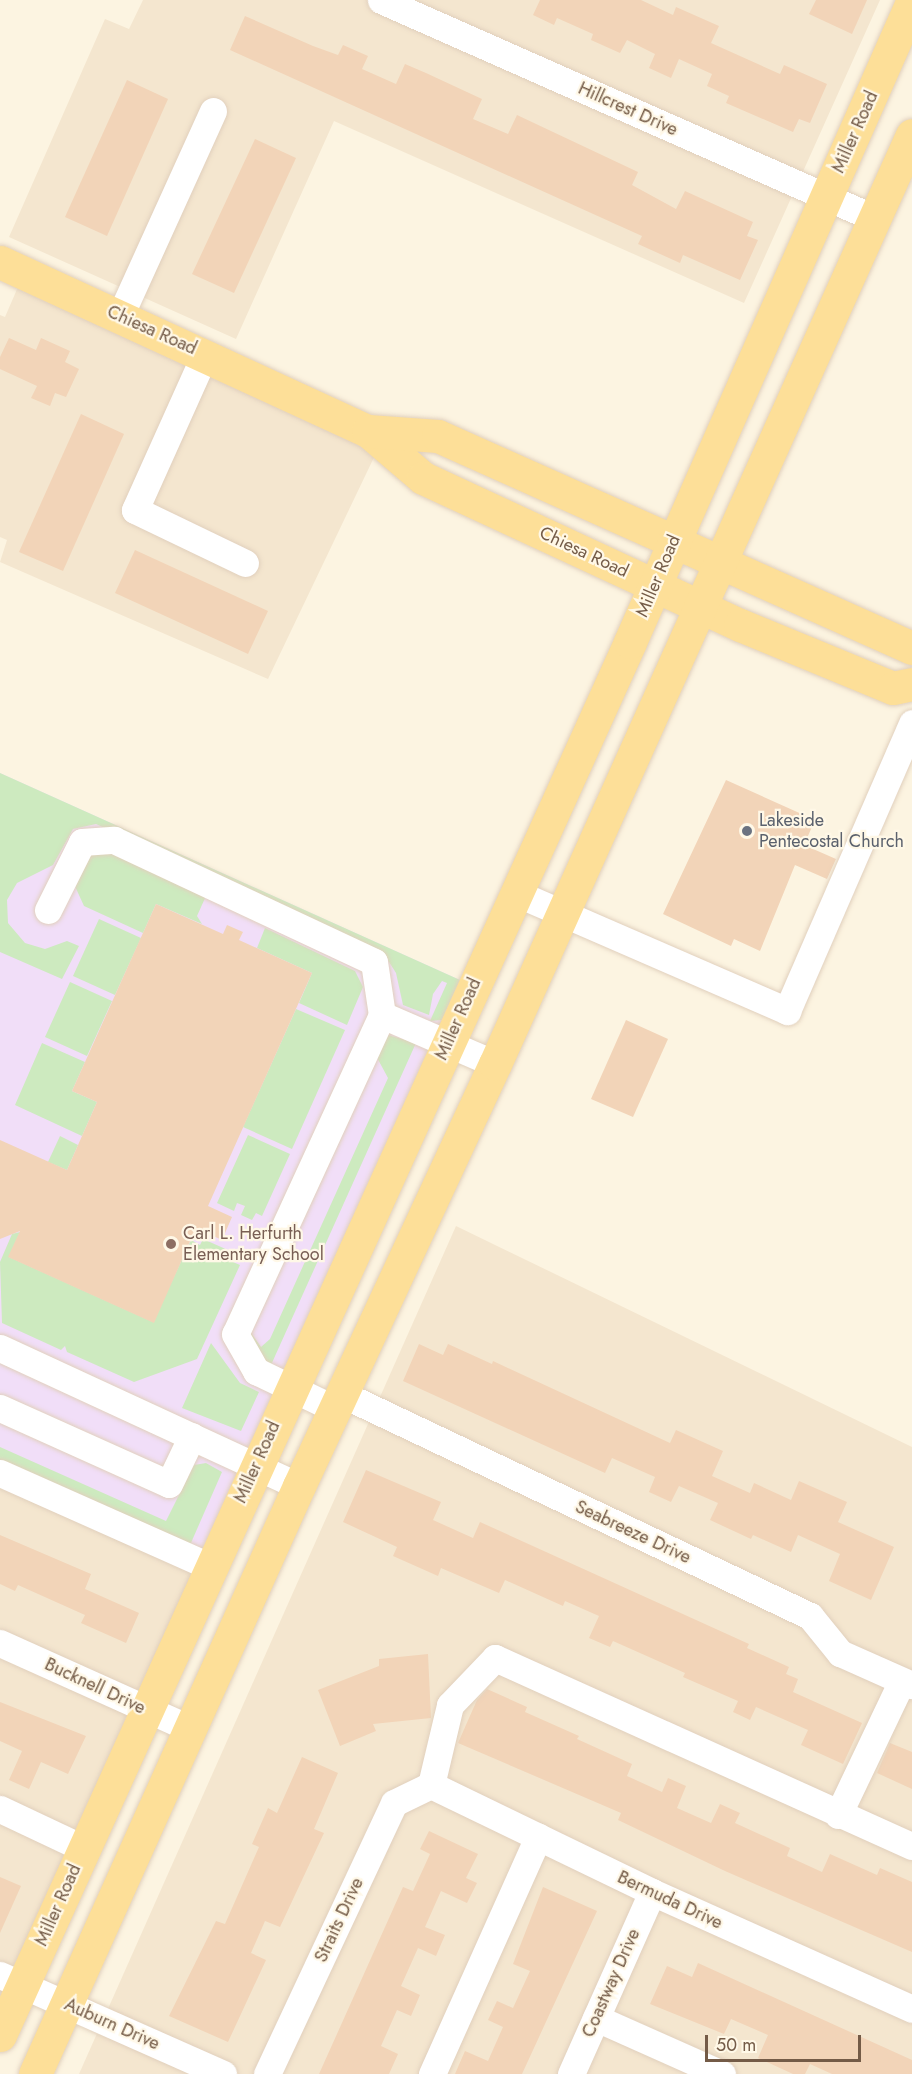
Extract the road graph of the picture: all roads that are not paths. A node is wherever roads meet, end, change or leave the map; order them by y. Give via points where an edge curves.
1 (381, 0) edge
2 (912, 2) edge
3 (213, 111) dead end
4 (912, 135) edge
5 (827, 196) junction
6 (874, 218) junction
7 (0, 262) edge
8 (120, 316) junction
9 (205, 354) junction
10 (368, 431) junction
11 (672, 542) junction
12 (718, 562) junction
13 (245, 563) dead end
14 (653, 585) junction
15 (699, 605) junction
16 (912, 648) edge
17 (912, 684) edge
18 (912, 723) edge
19 (516, 893) junction
20 (48, 910) dead end
21 (563, 914) junction
22 (382, 1015) junction
23 (448, 1043) junction
24 (495, 1064) junction
25 (0, 1348) edge
26 (290, 1387) junction
27 (339, 1402) junction
28 (0, 1408) edge
29 (192, 1436) junction
30 (255, 1465) junction
31 (0, 1473) edge
32 (299, 1486) junction
33 (209, 1566) junction
34 (0, 1642) edge
35 (907, 1683) edge
36 (146, 1709) junction
37 (191, 1729) junction
38 (431, 1785) junction
39 (0, 1809) edge
40 (838, 1815) junction
41 (538, 1837) junction
42 (912, 1846) edge
43 (83, 1848) junction
44 (652, 1892) junction
45 (11, 1980) edge
46 (66, 2003) junction
47 (912, 2009) edge
48 (596, 2018) junction
49 (0, 2035) edge
50 (35, 2074) edge
51 (223, 2074) edge
52 (267, 2074) edge
53 (432, 2074) edge
54 (571, 2074) edge
55 (722, 2074) edge

1 - 5 street, Hillcrest Drive
2 - 5 main road, Miller Road
3 - 8 street
4 - 6 main road
5 - 6 street, Hillcrest Drive
5 - 11 main road, Miller Road
6 - 12 main road
7 - 8 main road, Chiesa Road
8 - 9 main road, Chiesa Road
9 - 10 main road, Chiesa Road
9 - 13 street via 135,510
10 - 11 main road, Chiesa Road via 438,436
10 - 14 main road, Chiesa Road via 423,478
11 - 12 main road, Chiesa Road
11 - 14 main road, Miller Road
12 - 15 main road
12 - 16 main road, Chiesa Road
14 - 15 main road, Chiesa Road
14 - 19 main road, Miller Road
15 - 17 main road, Chiesa Road via 893,688
15 - 21 main road
18 - 21 street via 787,1011
19 - 21 street
19 - 23 main road, Miller Road
20 - 22 street via 82,842 114,840 374,962
21 - 24 main road
22 - 23 street
22 - 26 street, Seabreeze Drive via 235,1334 256,1371
23 - 24 street
23 - 26 main road, Miller Road
24 - 27 main road
25 - 29 street
26 - 27 street, Seabreeze Drive
26 - 30 main road, Miller Road
27 - 32 main road
27 - 35 street, Seabreeze Drive via 810,1616 840,1653
28 - 29 street via 169,1485
29 - 30 street
30 - 32 street
30 - 33 main road, Miller Road
31 - 33 street
32 - 37 main road
33 - 36 main road, Miller Road
34 - 36 street, Bucknell Drive
35 - 40 street
36 - 37 street, Bucknell Drive
36 - 43 main road, Miller Road
37 - 46 main road
38 - 40 street via 450,1705 495,1658
38 - 41 street, Bermuda Drive
38 - 52 street, Straits Drive via 394,1803
39 - 43 street
40 - 42 street
41 - 44 street, Bermuda Drive
41 - 53 street
43 - 45 main road, Miller Road
44 - 47 street, Bermuda Drive
44 - 48 street, Coastway Drive
45 - 46 street, Auburn Drive
45 - 49 main road, Miller Road
46 - 50 main road
46 - 51 street, Auburn Drive
48 - 54 street, Coastway Drive
48 - 55 street

